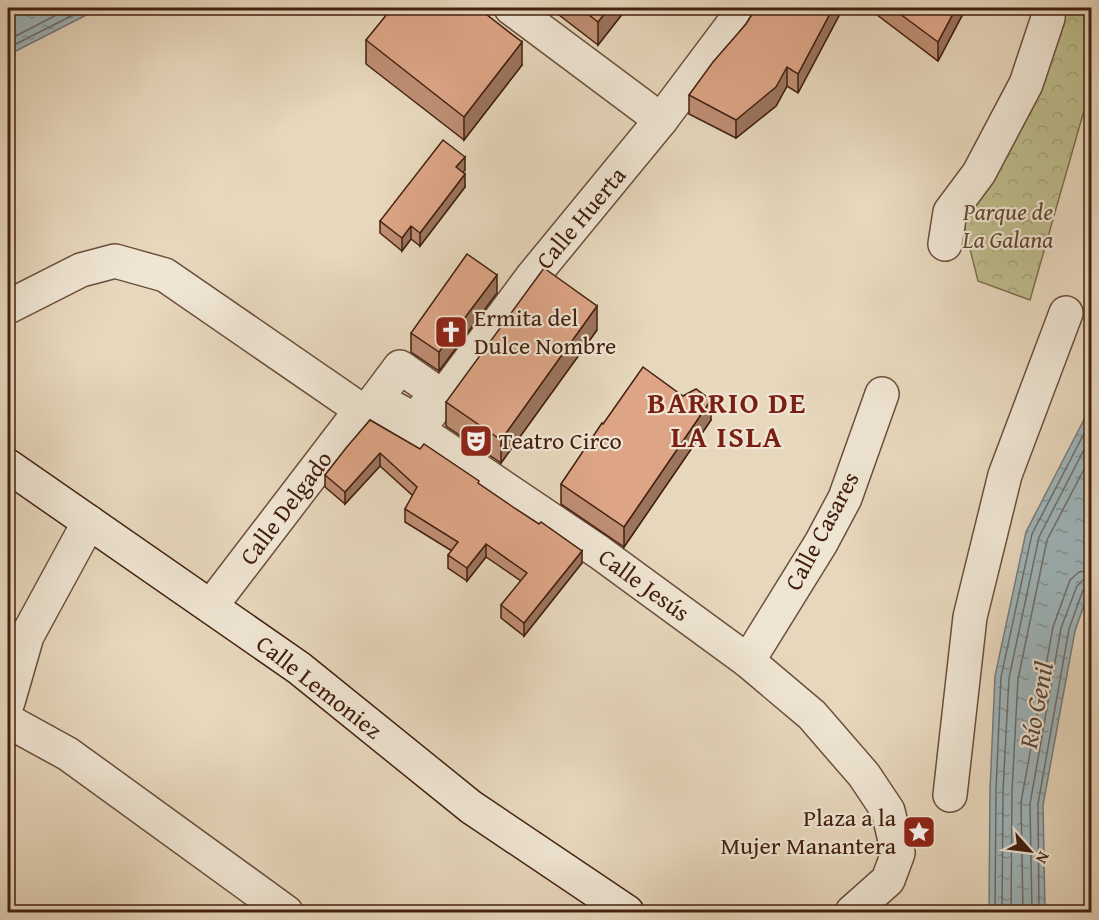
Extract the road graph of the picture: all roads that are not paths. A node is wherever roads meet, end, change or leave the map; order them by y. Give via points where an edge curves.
1 (511, 8) edge
2 (745, 8) edge
3 (1049, 8) edge
4 (662, 120) junction
5 (945, 244) dead end
6 (8, 307) edge
7 (1066, 313) dead end
8 (882, 394) dead end
9 (361, 410) junction
10 (418, 430) junction
11 (8, 466) edge
12 (89, 522) junction
13 (211, 606) junction
14 (748, 662) junction
15 (8, 702) edge
16 (8, 721) edge
17 (950, 795) dead end
18 (286, 912) edge
19 (627, 912) edge
20 (852, 912) edge

1 - 4 street
2 - 4 street, Calle Huerta
3 - 5 street via 1026,84 979,173 950,212
4 - 10 street, Calle Huerta via 532,277
6 - 9 street, Calle Jesús via 81,270 115,261 165,275
7 - 17 street via 1005,475 970,617
8 - 14 street, Calle Casares via 845,498
9 - 10 street, Calle Jesús
9 - 13 street, Calle Delgado
10 - 14 street, Calle Jesús via 599,552
11 - 12 street, Calle Lemoniez
12 - 13 street, Calle Lemoniez
12 - 15 street via 27,636
13 - 19 street, Calle Lemoniez via 299,668 471,807
14 - 20 street, Calle Jesús via 812,716 864,775 888,811 898,853 888,880
16 - 18 street via 68,754

